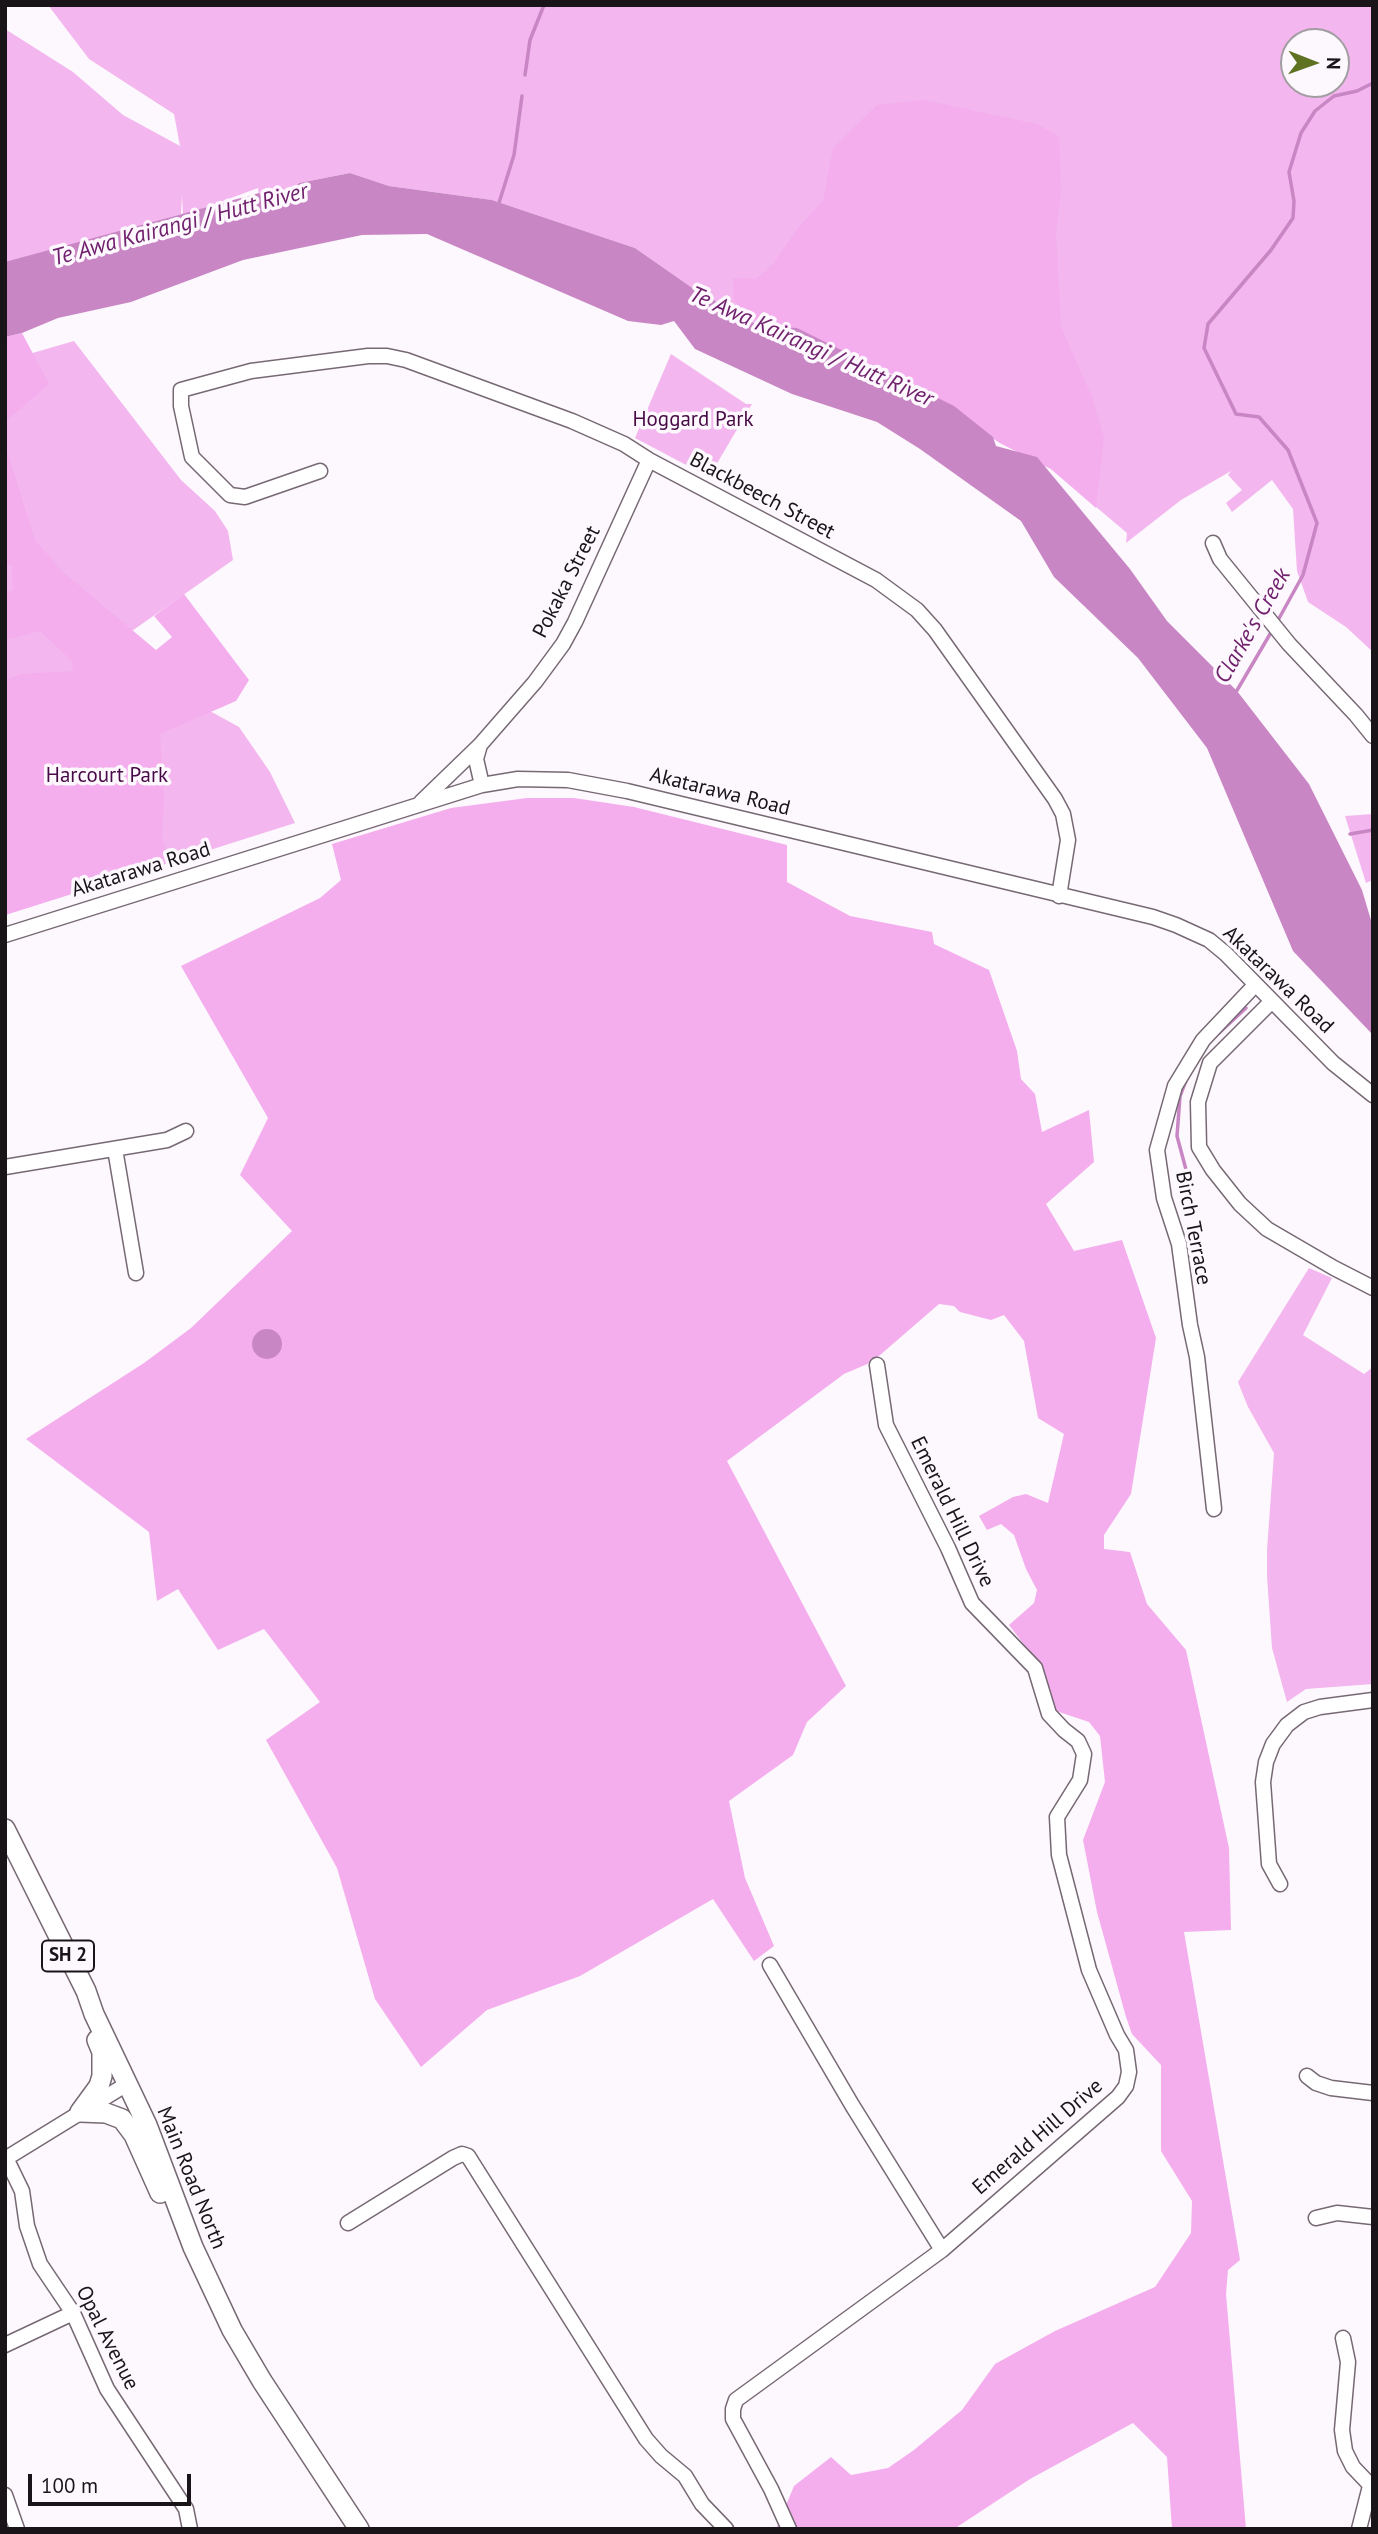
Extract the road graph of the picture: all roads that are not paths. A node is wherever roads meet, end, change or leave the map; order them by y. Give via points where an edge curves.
1 (649, 460) junction
2 (320, 471) dead end
3 (1213, 543) dead end
4 (1373, 736) edge
5 (480, 745) junction
6 (482, 785) junction
7 (418, 806) junction
8 (1059, 896) junction
9 (5, 935) edge
10 (1255, 985) junction
11 (1271, 1002) junction
12 (1373, 1096) edge
13 (186, 1131) dead end
14 (115, 1149) junction
15 (5, 1167) edge
16 (136, 1273) dead end
17 (1373, 1288) edge
18 (877, 1365) dead end
19 (1214, 1509) dead end
20 (1373, 1700) edge
21 (5, 1829) edge
22 (1280, 1884) dead end
23 (770, 1965) dead end
24 (94, 2014) junction
25 (1307, 2076) dead end
26 (127, 2084) junction
27 (1373, 2093) edge
28 (80, 2112) junction
29 (6, 2159) edge
30 (1373, 2217) edge
31 (1316, 2218) dead end
32 (348, 2223) dead end
33 (192, 2247) junction
34 (942, 2250) junction
35 (73, 2313) junction
36 (1343, 2338) dead end
37 (5, 2345) edge
38 (1371, 2487) edge
39 (5, 2495) edge
40 (17, 2529) edge
41 (190, 2529) edge
42 (359, 2529) edge
43 (726, 2529) edge
44 (789, 2529) edge
45 (1359, 2529) edge

1 - 2 street, Blackbeech Street via 572,421 387,356 251,371 181,390 192,457 230,495 245,497
1 - 5 street, Pokaka Street via 563,644
1 - 8 street, Blackbeech Street via 876,580 917,610 1063,814 1068,854
3 - 4 street via 1220,559 1289,644
5 - 6 street via 476,760
5 - 7 street, Pokaka Street
6 - 7 street, Akatarawa Road
6 - 8 street, Akatarawa Road via 541,778 595,784
7 - 9 street, Akatarawa Road
8 - 10 street, Akatarawa Road via 1153,917 1194,933 1226,954
10 - 11 street, Akatarawa Road
10 - 19 street, Birch Terrace via 1203,1040 1175,1086 1157,1150 1164,1198 1179,1244 1197,1357
11 - 12 street, Akatarawa Road via 1332,1063
11 - 17 street via 1210,1063 1198,1102 1199,1147 1240,1204 1267,1229
13 - 14 street via 167,1140
14 - 15 street
14 - 16 street
18 - 34 street, Emerald Hill Drive via 887,1425 972,1603 1035,1668 1049,1714 1078,1741 1084,1754 1080,1780 1057,1817 1059,1856 1089,1970 1129,2062 1126,2086 1118,2097
20 - 22 street via 1304,1712 1273,1744 1263,1782 1269,1864
21 - 24 highway, Main Road North / SH 2
23 - 34 street
24 - 26 highway, Main Road North / SH 2
24 - 28 highway via 102,2076
25 - 27 street via 1331,2088
26 - 28 street
26 - 33 highway, Main Road North / SH 2
28 - 29 street
28 - 33 highway via 115,2115 128,2126 175,2228
29 - 35 street, Opal Avenue via 22,2191 27,2226 40,2264
30 - 31 street via 1337,2213
32 - 43 street via 453,2158 468,2156 646,2439 685,2476 702,2504
33 - 42 highway, Main Road North / SH 2 via 262,2381
34 - 44 street, Emerald Hill Drive via 736,2400 733,2419
35 - 37 street
35 - 41 street, Opal Avenue via 107,2389 186,2509
36 - 38 street via 1348,2362 1342,2430 1345,2451
38 - 45 street
39 - 40 street

